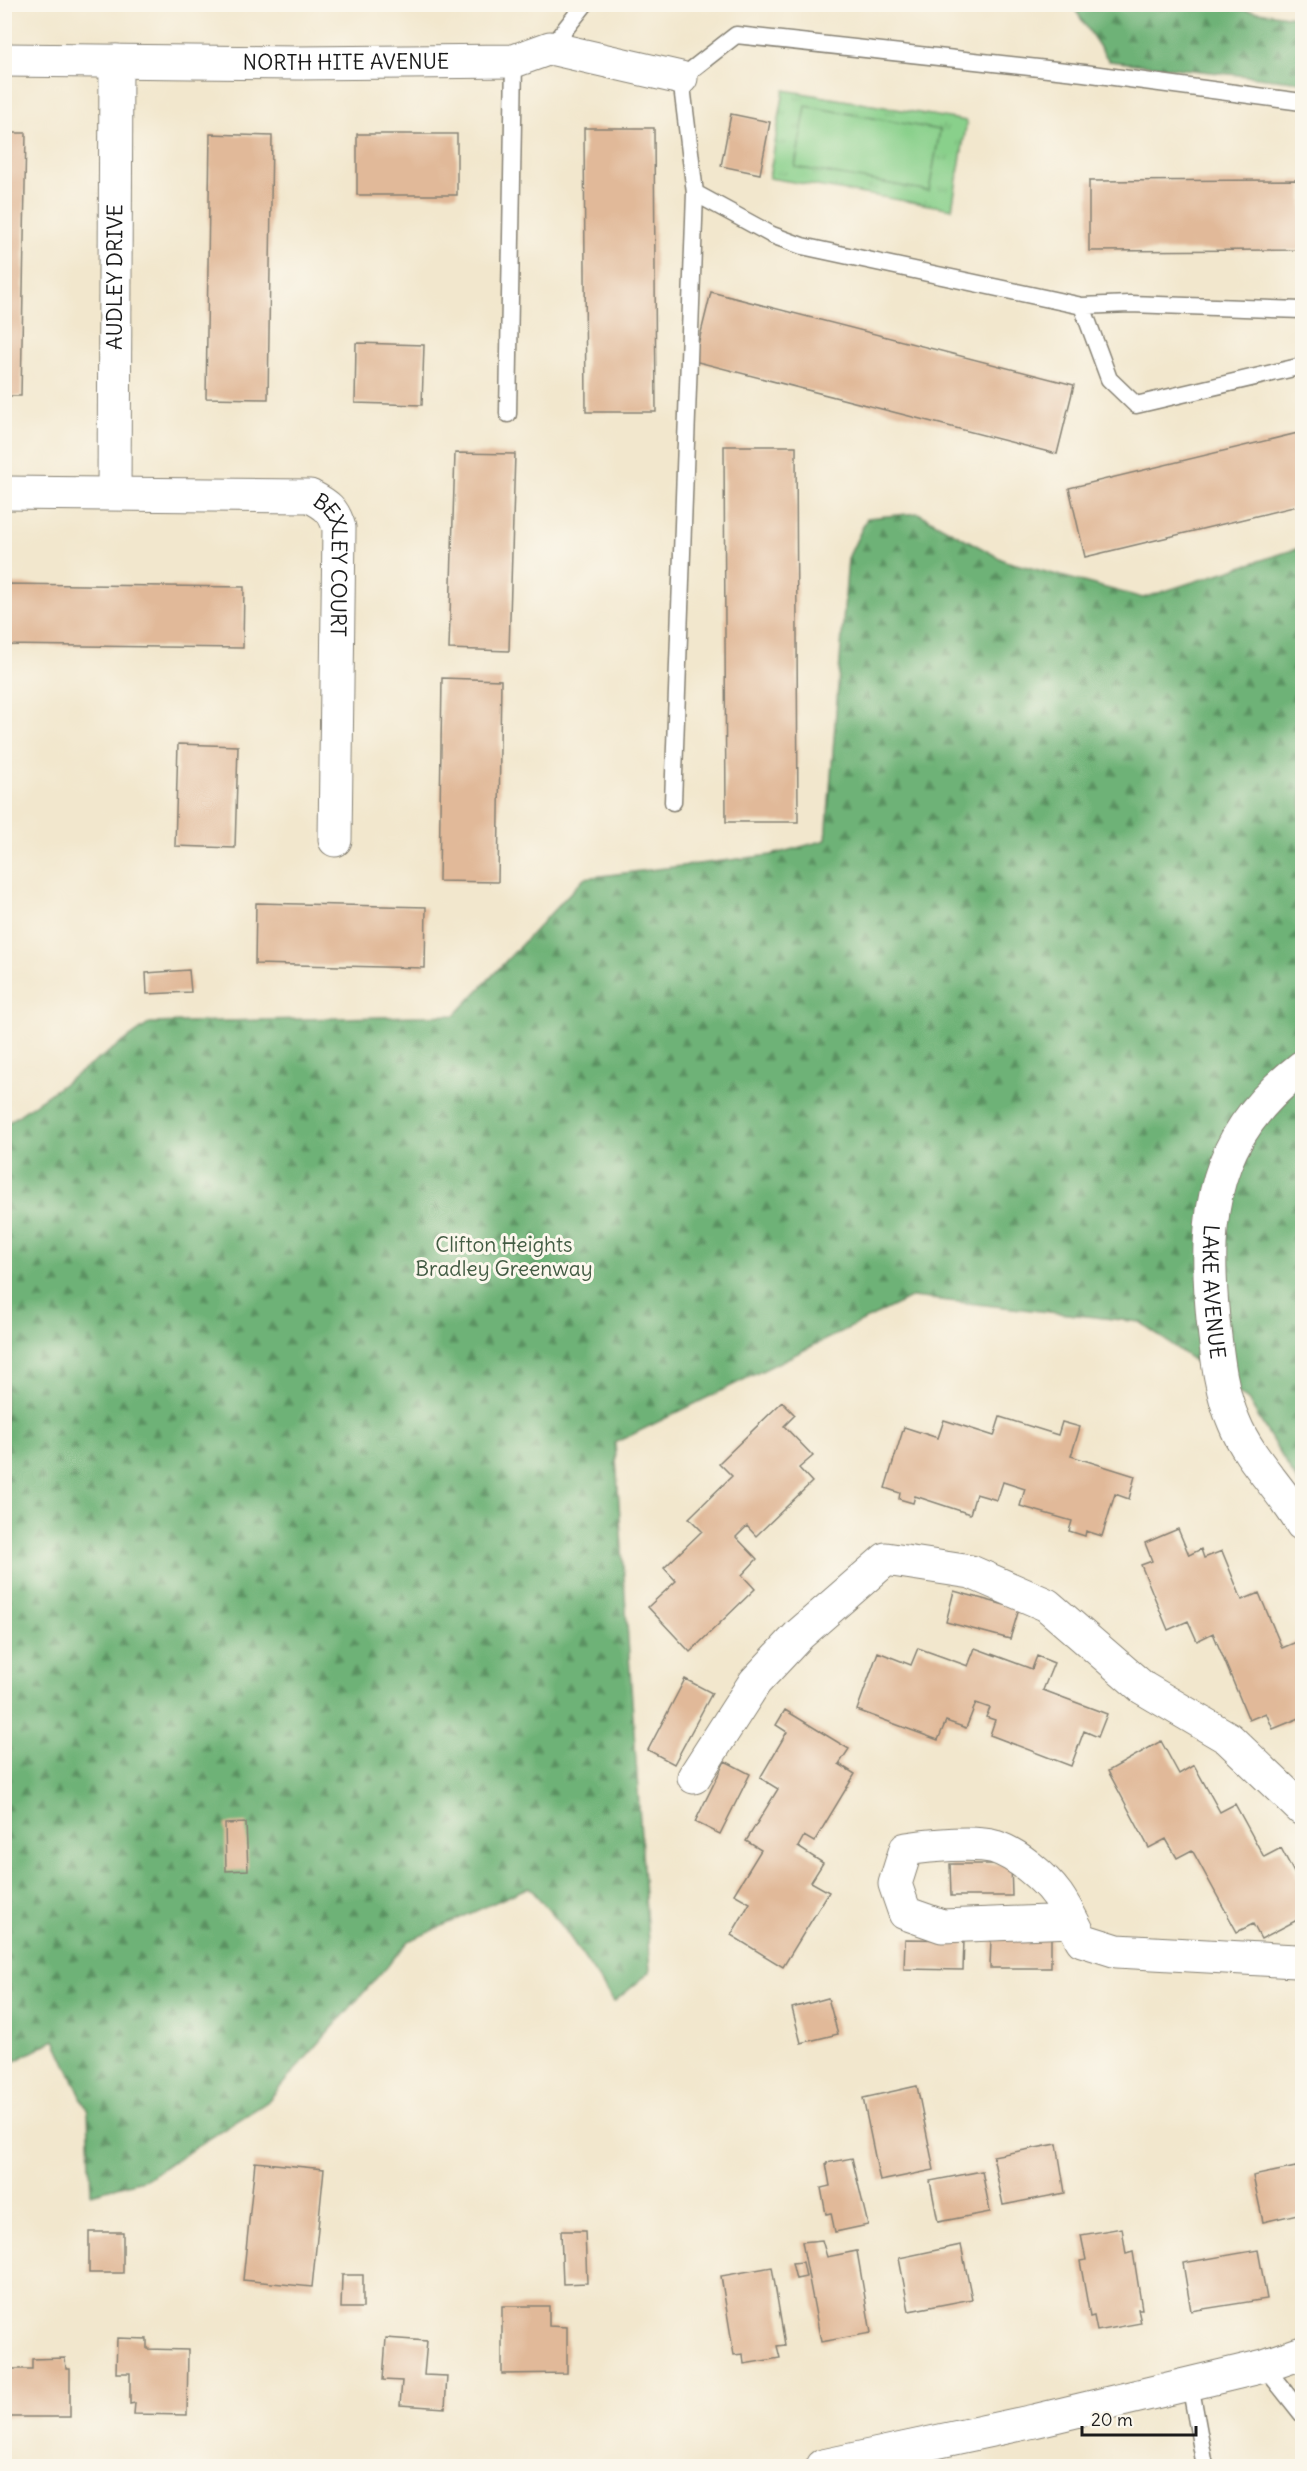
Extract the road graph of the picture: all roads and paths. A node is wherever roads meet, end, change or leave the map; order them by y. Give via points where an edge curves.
1 (585, 4) edge
2 (550, 48) junction
3 (4, 60) edge
4 (116, 61) junction
5 (514, 61) junction
6 (681, 78) junction
7 (1302, 102) edge
8 (695, 193) junction
9 (1082, 306) junction
10 (1302, 310) edge
11 (1302, 366) edge
12 (508, 414) dead end
13 (4, 493) edge
14 (114, 493) junction
15 (673, 802) dead end
16 (335, 840) dead end
17 (1302, 1067) edge
18 (1302, 1524) edge
19 (694, 1777) dead end
20 (1302, 1809) edge
21 (1072, 1922) junction
22 (1302, 1959) edge
23 (1302, 2353) edge
24 (1264, 2366) junction
25 (1190, 2384) junction
26 (1302, 2414) edge
27 (840, 2465) edge
28 (1205, 2466) edge

1 - 2 lane
2 - 5 street, NORTH HITE AVENUE
2 - 6 street
3 - 4 street, NORTH HITE AVENUE
4 - 5 street, NORTH HITE AVENUE
4 - 14 street, AUDLEY DRIVE
5 - 12 lane
6 - 7 lane via 736,35 1084,73
6 - 8 lane
8 - 9 lane via 772,235 802,246
8 - 15 lane
9 - 10 lane
9 - 11 lane via 1109,379 1136,405
13 - 14 street
14 - 16 street, BEXLEY COURT via 310,496 335,514 339,528
17 - 18 street, LAKE AVENUE via 1263,1102 1241,1130 1224,1163 1212,1216 1210,1289 1224,1394 1234,1423
19 - 20 street via 755,1682 800,1634 886,1559 971,1572 1047,1605 1143,1688 1228,1738
21 - 21 street via 1056,1894 1022,1862 994,1847 931,1845 906,1849 895,1884 905,1913 942,1926
21 - 22 street via 1083,1940 1117,1951
23 - 24 street
24 - 25 street
24 - 26 lane
25 - 27 street
25 - 28 lane

